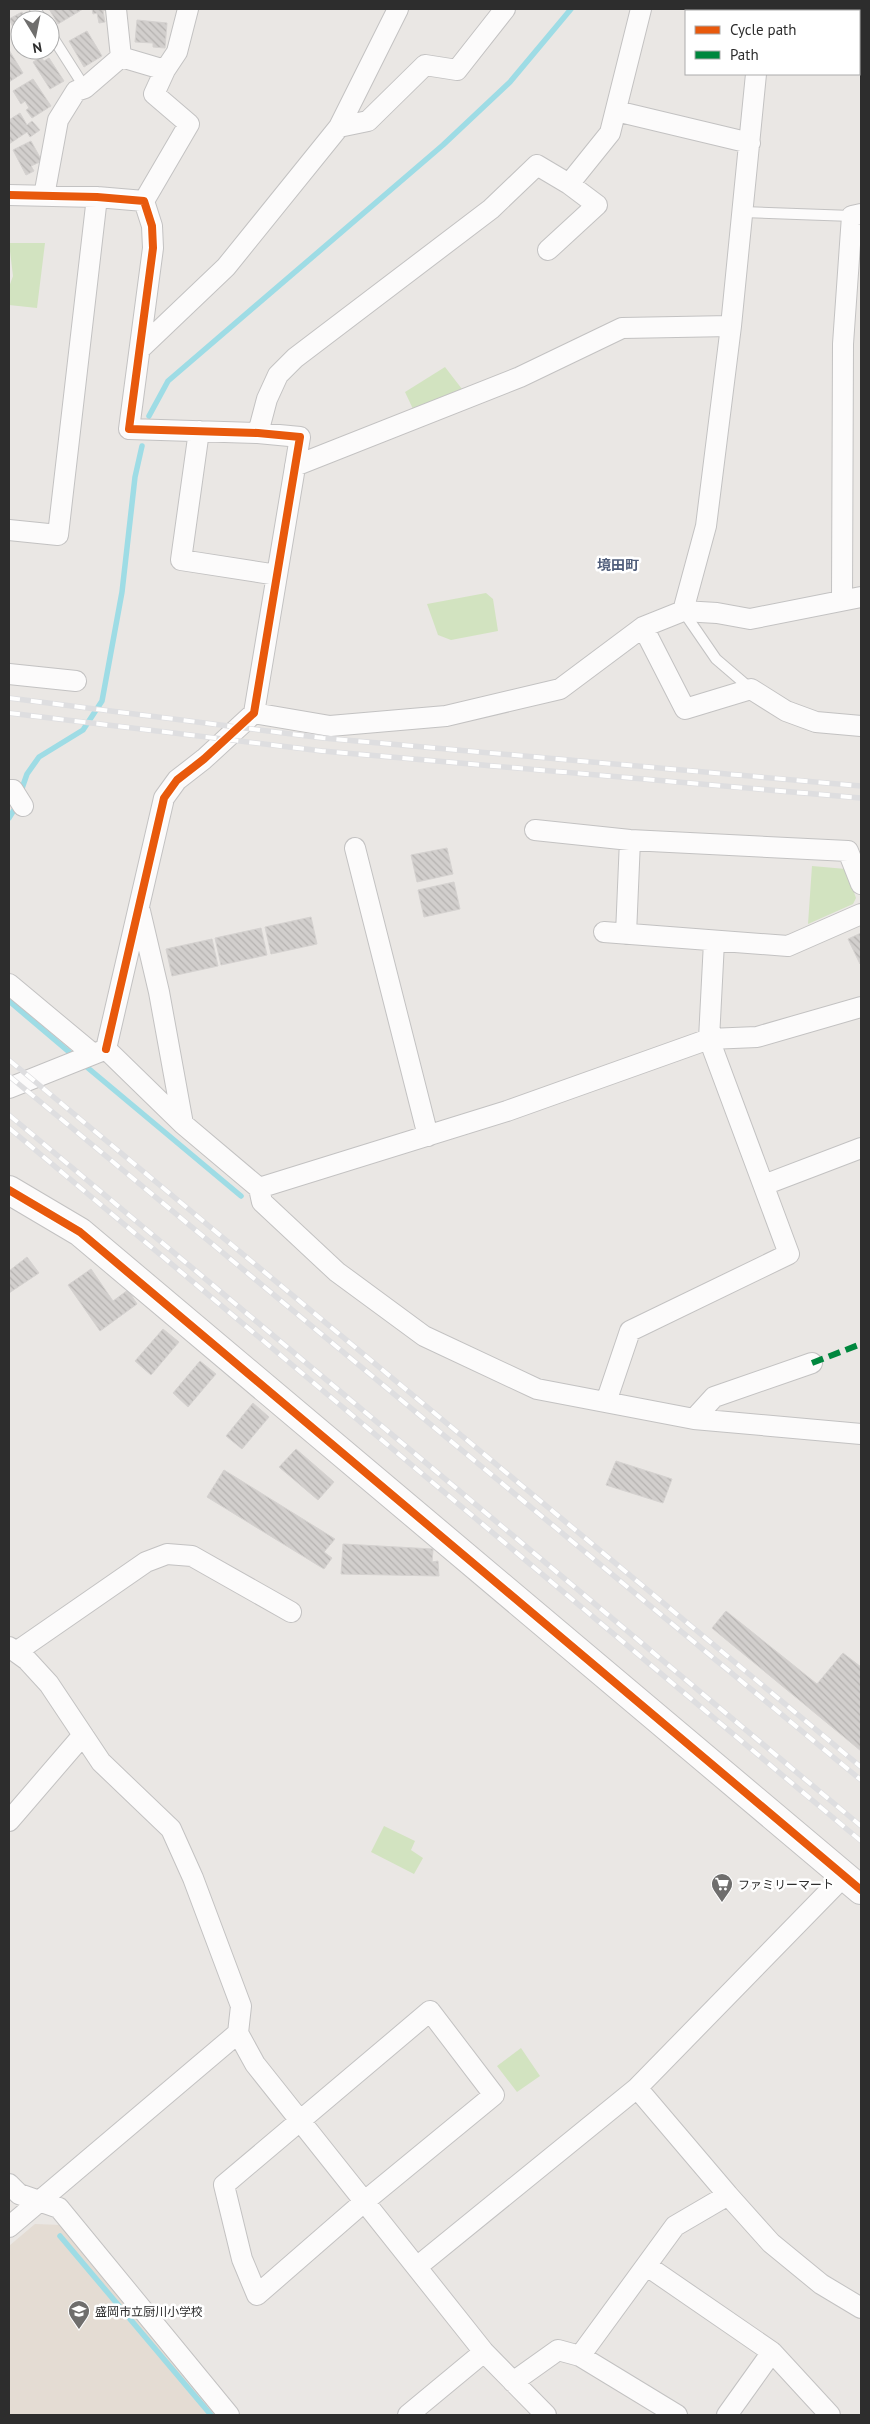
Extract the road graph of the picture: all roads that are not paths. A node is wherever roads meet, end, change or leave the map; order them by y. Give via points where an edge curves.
1 (116, 9) edge
2 (188, 9) edge
3 (398, 9) edge
4 (505, 9) edge
5 (641, 9) edge
6 (60, 49) edge
7 (121, 57) junction
8 (165, 70) junction
9 (756, 75) edge
10 (84, 88) junction
11 (616, 112) junction
12 (339, 127) junction
13 (750, 143) junction
14 (569, 184) junction
15 (9, 195) edge
16 (44, 196) junction
17 (97, 197) junction
18 (144, 201) junction
19 (742, 212) junction
20 (857, 215) edge
21 (548, 250) dead end
22 (732, 326) junction
23 (141, 348) junction
24 (199, 431) junction
25 (258, 433) junction
26 (295, 466) junction
27 (9, 530) edge
28 (277, 575) junction
29 (852, 598) edge
30 (683, 611) junction
31 (643, 627) junction
32 (9, 674) edge
33 (76, 681) dead end
34 (751, 689) junction
35 (254, 713) junction
36 (861, 726) edge
37 (535, 830) dead end
38 (630, 840) junction
39 (355, 848) dead end
40 (861, 884) edge
41 (139, 905) junction
42 (861, 914) edge
43 (604, 932) dead end
44 (626, 934) junction
45 (714, 942) junction
46 (9, 984) edge
47 (861, 1007) edge
48 (709, 1039) junction
49 (100, 1052) junction
50 (9, 1088) edge
51 (183, 1124) junction
52 (428, 1136) junction
53 (861, 1148) edge
54 (764, 1185) junction
55 (259, 1188) junction
56 (9, 1190) edge
57 (812, 1363) dead end
58 (606, 1402) junction
59 (694, 1419) junction
60 (861, 1434) edge
61 (291, 1612) dead end
62 (12, 1649) edge
63 (83, 1735) junction
64 (9, 1821) edge
65 (853, 1882) edge
66 (238, 2033) junction
67 (638, 2088) junction
68 (299, 2120) junction
69 (9, 2184) edge
70 (728, 2195) junction
71 (365, 2201) junction
72 (41, 2202) junction
73 (9, 2227) edge
74 (418, 2266) junction
75 (646, 2266) junction
76 (861, 2308) edge
77 (484, 2352) junction
78 (772, 2352) junction
79 (580, 2356) junction
80 (513, 2382) junction
81 (229, 2415) edge
82 (408, 2415) edge
83 (546, 2415) edge
84 (677, 2415) edge
85 (727, 2415) edge
86 (830, 2415) edge

1 - 7 street
2 - 8 street via 177,52
3 - 12 street
4 - 12 street via 457,70 425,65 368,121
5 - 11 street
6 - 10 lane
7 - 8 street
7 - 10 street
8 - 18 street via 154,94 189,124
9 - 13 street
10 - 16 street via 76,91 58,120
11 - 13 street
11 - 14 street via 610,133
12 - 23 street via 226,266
13 - 19 street
14 - 21 street via 596,205
14 - 25 street via 538,165 491,209 295,358 278,375 267,399
15 - 16 street
16 - 17 street
17 - 18 street
17 - 27 street via 58,535
18 - 23 street via 152,226 153,248
19 - 20 lane
19 - 22 street
20 - 29 street via 843,344
22 - 26 street via 622,328 520,377
22 - 30 street via 706,526
23 - 24 street via 129,429
24 - 25 street
24 - 28 street via 182,560
25 - 26 street via 300,437
26 - 28 street
28 - 35 street
29 - 30 street via 750,619
30 - 31 street
30 - 34 lane via 716,659
31 - 34 street via 685,709
31 - 35 street via 560,689 446,716 330,726
32 - 33 street
34 - 36 street via 786,711 816,722
35 - 41 street via 178,780 164,798
37 - 38 street
38 - 40 street via 848,851
38 - 44 street
39 - 52 street
41 - 49 street
41 - 51 street
42 - 45 street via 788,946
43 - 44 street
44 - 45 street
45 - 48 street
46 - 49 street
47 - 48 street via 757,1037
48 - 52 street
48 - 54 street
49 - 50 street
49 - 51 street
51 - 55 street
52 - 55 street
53 - 54 street
54 - 58 street via 789,1254 630,1331
55 - 58 street via 262,1202 337,1272 424,1336 537,1389
56 - 65 street via 80,1232
57 - 59 street via 714,1397
58 - 59 street
59 - 60 street
61 - 62 street via 192,1556 168,1554 146,1562
62 - 63 street via 49,1684
63 - 64 street
63 - 66 street via 101,1762 171,1829 241,2006
65 - 67 street
66 - 68 street via 255,2064
66 - 72 street
67 - 70 street
67 - 74 street
68 - 71 street
68 - 71 street via 224,2185 242,2259 257,2296
68 - 71 street via 430,2011 494,2095
69 - 72 street via 19,2194
70 - 75 street via 675,2226
70 - 76 street via 771,2243 821,2284
71 - 74 street
72 - 73 street
72 - 81 street via 59,2208
74 - 77 street
75 - 78 street
75 - 79 street
77 - 80 street
77 - 82 street
78 - 85 street
78 - 86 street
79 - 80 street via 558,2350
79 - 84 street
80 - 83 street

